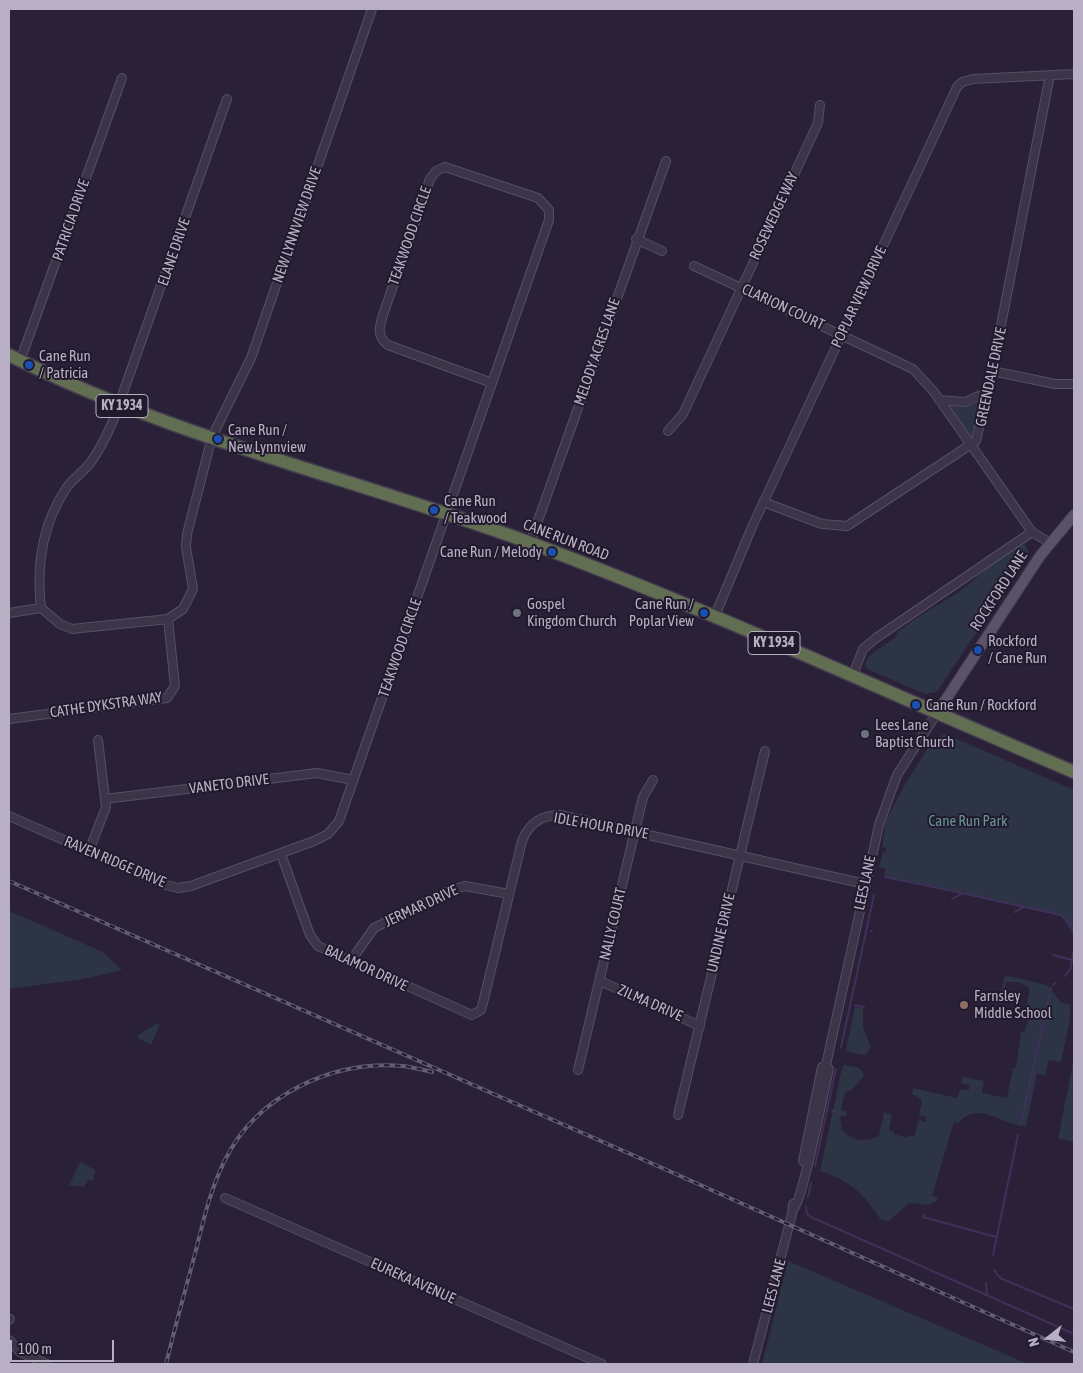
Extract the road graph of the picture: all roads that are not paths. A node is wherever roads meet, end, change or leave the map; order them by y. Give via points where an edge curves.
1 (372, 9) edge
2 (1074, 74) edge
3 (1050, 75) junction
4 (122, 78) dead end
5 (227, 99) dead end
6 (820, 105) dead end
7 (666, 161) dead end
8 (636, 239) junction
9 (662, 251) dead end
10 (694, 266) dead end
11 (741, 288) junction
12 (842, 334) junction
13 (14, 358) edge
14 (992, 371) junction
15 (492, 383) junction
16 (1074, 384) edge
17 (988, 392) junction
18 (939, 400) junction
19 (120, 405) junction
20 (668, 432) dead end
21 (212, 437) junction
22 (969, 444) junction
23 (763, 502) junction
24 (447, 514) junction
25 (1074, 515) edge
26 (1032, 532) junction
27 (530, 543) junction
28 (1050, 543) junction
29 (41, 608) junction
30 (9, 613) edge
31 (714, 618) junction
32 (168, 619) junction
33 (852, 677) junction
34 (937, 713) junction
35 (9, 719) edge
36 (98, 740) dead end
37 (764, 751) dead end
38 (1074, 772) edge
39 (353, 780) junction
40 (653, 780) dead end
41 (105, 799) junction
42 (9, 816) edge
43 (634, 832) junction
44 (88, 851) junction
45 (281, 854) junction
46 (740, 855) junction
47 (865, 884) junction
48 (509, 894) junction
49 (350, 962) junction
50 (600, 981) junction
51 (477, 1013) joint
52 (700, 1026) junction
53 (578, 1070) dead end
54 (678, 1116) dead end
55 (225, 1198) dead end
56 (9, 1340) edge
57 (47, 1364) edge
58 (602, 1364) edge
59 (753, 1364) edge

1 - 21 street, NEW LYNNVIEW DRIVE via 251,358
2 - 3 street, POPLAR VIEW DRIVE
3 - 12 street, POPLAR VIEW DRIVE via 973,79 957,87
3 - 14 street, GREENDALE DRIVE
4 - 13 street, PATRICIA DRIVE
5 - 19 street, ELANE DRIVE
6 - 11 street, ROSEWEDGE WAY via 818,123
7 - 8 street, MELODY ACRES LANE
8 - 9 street
8 - 27 street, MELODY ACRES LANE
10 - 11 street, CLARION COURT
11 - 12 street, CLARION COURT
11 - 20 street, ROSEWEDGE WAY via 683,414
12 - 18 street, CLARION COURT via 905,364 919,374
12 - 23 street, POPLAR VIEW DRIVE
13 - 19 highway, CANE RUN ROAD / KY 1934
14 - 16 street via 1055,384
14 - 17 street, GREENDALE DRIVE
15 - 15 street, TEAKWOOD CIRCLE via 388,345 379,335 378,329 430,179 445,167 538,198 549,210 550,220
15 - 24 street, TEAKWOOD CIRCLE
17 - 18 street via 965,402
17 - 22 street, GREENDALE DRIVE via 978,437
18 - 22 street, CLARION COURT
19 - 21 highway, CANE RUN ROAD / KY 1934
19 - 29 street via 101,446 69,485 46,529 39,569
21 - 24 highway, CANE RUN ROAD / KY 1934
21 - 32 street, NEW LYNNVIEW DRIVE via 187,534 192,596 183,609
22 - 23 street, GREENDALE DRIVE via 847,526 822,524
22 - 26 street, CLARION COURT
23 - 31 street, POPLAR VIEW DRIVE
24 - 27 highway, CANE RUN ROAD / KY 1934
24 - 39 street, TEAKWOOD CIRCLE
25 - 28 main road, ROCKFORD LANE
26 - 28 street, CLARION COURT
26 - 33 street, ROCKFORD LANE via 876,638 863,649
27 - 31 highway, CANE RUN ROAD / KY 1934
28 - 34 main road, ROCKFORD LANE
29 - 30 street
29 - 32 street via 60,624 72,629
31 - 33 highway, CANE RUN ROAD / KY 1934
32 - 35 street, CATHE DYKSTRA WAY via 176,686 167,698
33 - 34 highway, CANE RUN ROAD / KY 1934
34 - 38 highway, CANE RUN ROAD / KY 1934
34 - 47 street, LEES LANE via 897,775 879,825
36 - 41 street
37 - 46 street, UNDINE DRIVE
39 - 41 street, VANETO DRIVE via 317,773
39 - 45 street, TEAKWOOD CIRCLE via 339,821 332,830 314,842
40 - 43 street, NALLY COURT via 643,797
41 - 44 street via 105,810
42 - 44 street, RAVEN RIDGE DRIVE
43 - 46 street, IDLE HOUR DRIVE
43 - 48 street, IDLE HOUR DRIVE via 560,815 540,818 529,827 522,841
43 - 50 street, NALLY COURT
44 - 45 street, RAVEN RIDGE DRIVE via 178,888
45 - 49 street, BALAMOR DRIVE via 313,940
46 - 47 street, IDLE HOUR DRIVE
46 - 52 street, UNDINE DRIVE
47 - 59 street, LEES LANE via 826,1065 828,1069 818,1120
48 - 49 street, JERMAR DRIVE via 465,886 446,892 374,928
48 - 51 street, IDLE HOUR DRIVE via 484,1003
49 - 51 street, BALAMOR DRIVE via 467,1014
50 - 52 street, ZILMA DRIVE
50 - 53 street, NALLY COURT
52 - 54 street, UNDINE DRIVE
55 - 58 street, EUREKA AVENUE
56 - 57 street via 20,1352

